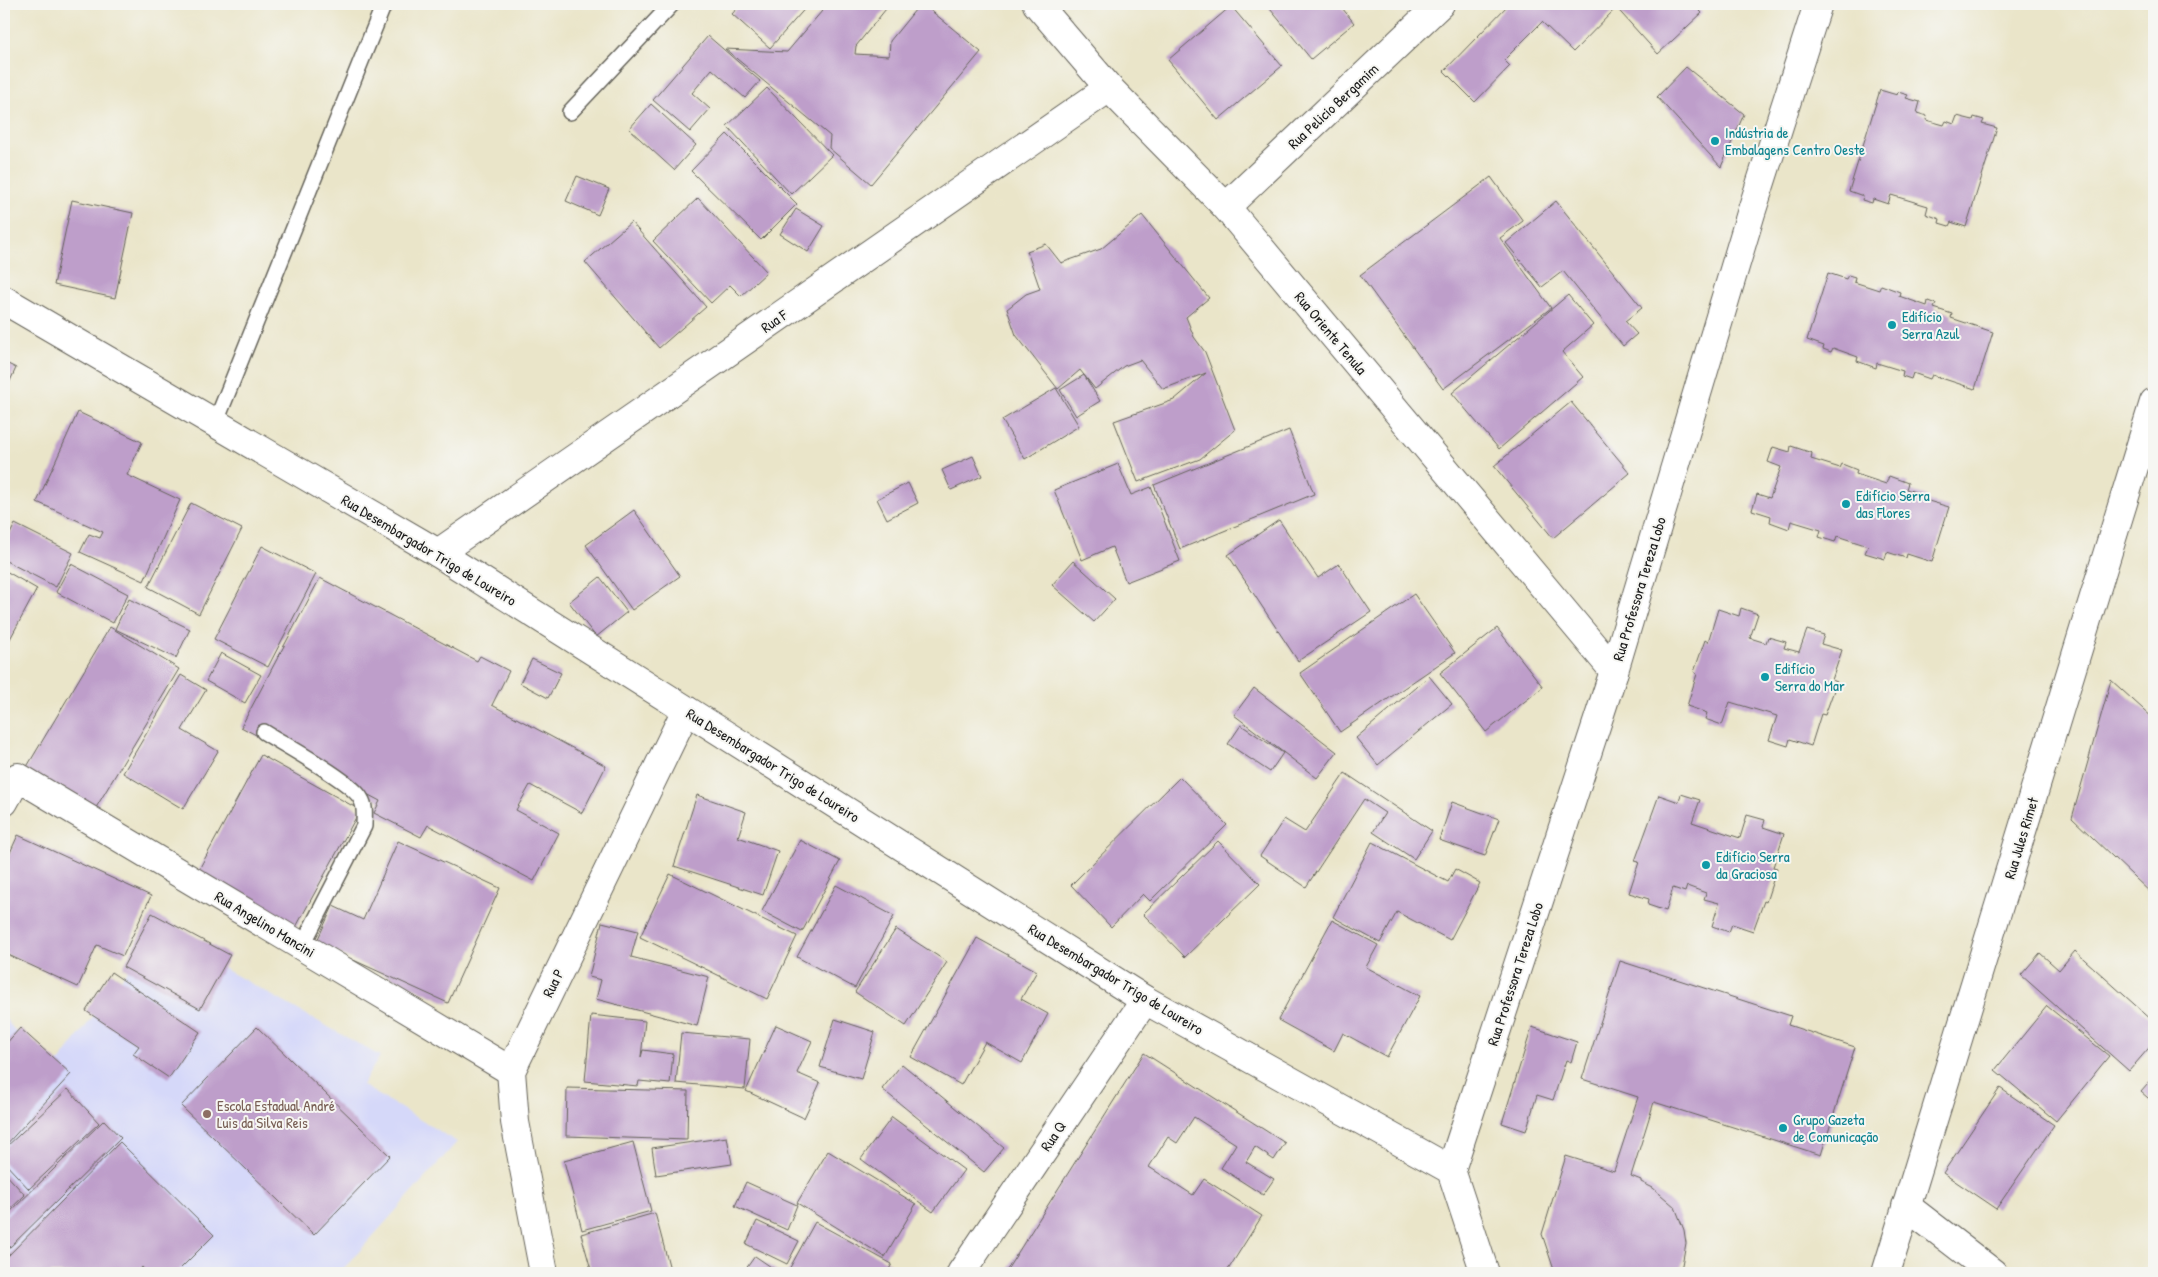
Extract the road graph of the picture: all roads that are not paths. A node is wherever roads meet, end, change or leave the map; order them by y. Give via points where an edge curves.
1 (384, 4) edge
2 (672, 4) edge
3 (1036, 4) edge
4 (1440, 4) edge
5 (1818, 4) edge
6 (1109, 88) junction
7 (570, 112) dead end
8 (1226, 207) junction
9 (4, 300) edge
10 (2154, 402) edge
11 (215, 424) junction
12 (438, 553) junction
13 (1614, 671) junction
14 (686, 710) junction
15 (264, 732) dead end
16 (4, 802) edge
17 (302, 946) junction
18 (1145, 1000) junction
19 (511, 1071) junction
20 (1451, 1170) junction
21 (1906, 1206) junction
22 (544, 1273) edge
23 (961, 1273) edge
24 (1486, 1273) edge
25 (1886, 1273) edge
26 (1993, 1273) edge

1 - 11 lane
2 - 7 lane
3 - 6 street, Rua Oriente Tenula
4 - 8 street, Rua Pelicio Bergamim
5 - 13 street, Rua Professora Tereza Lobo via 1751,213
6 - 8 street, Rua Oriente Tenula
6 - 12 street, Rua F
8 - 13 street, Rua Oriente Tenula
9 - 11 street, Rua Desembargador Trigo de Loureiro
10 - 21 street, Rua Jules Rimet
11 - 12 street, Rua Desembargador Trigo de Loureiro
12 - 14 street, Rua Desembargador Trigo de Loureiro
13 - 20 street, Rua Professora Tereza Lobo
14 - 18 street, Rua Desembargador Trigo de Loureiro
14 - 19 street, Rua P
15 - 17 lane via 343,782 361,798 365,810 364,826
16 - 17 street, Rua Angelino Mancini via 18,777
17 - 19 street, Rua Angelino Mancini
18 - 20 street, Rua Desembargador Trigo de Loureiro
18 - 23 street, Rua Q
19 - 22 street via 515,1122
20 - 24 street
21 - 25 street, Rua Jules Rimet
21 - 26 street

